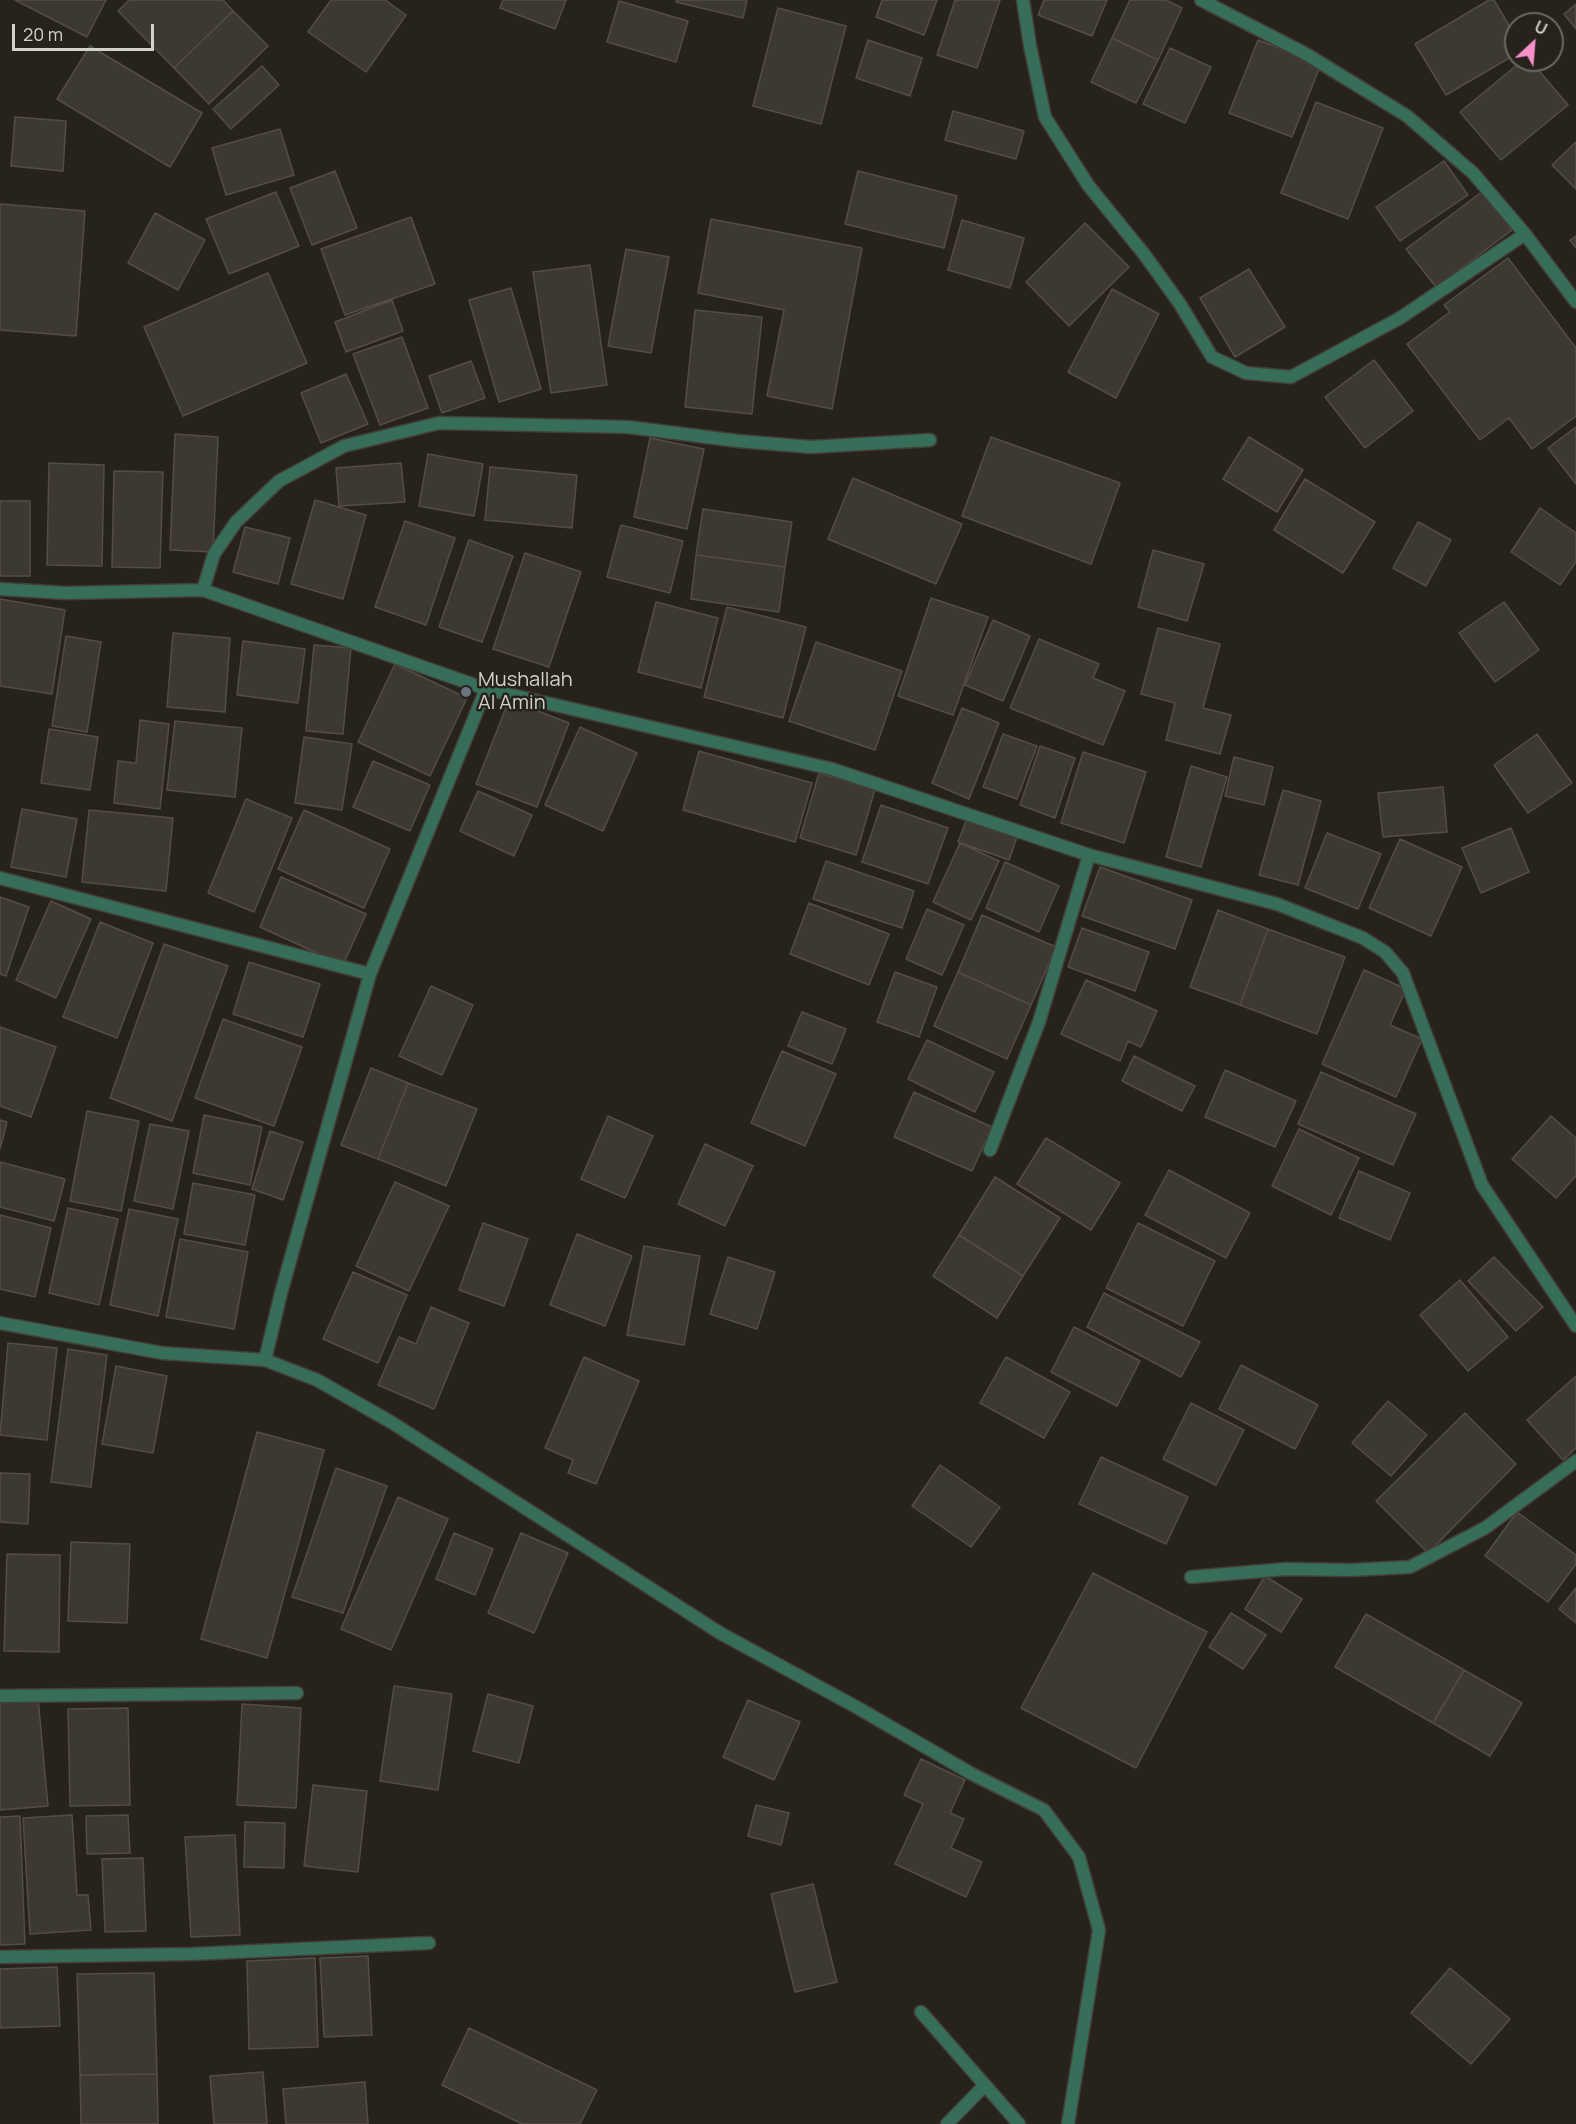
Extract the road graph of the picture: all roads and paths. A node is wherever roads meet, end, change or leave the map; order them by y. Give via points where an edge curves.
1 (1023, 0) edge
2 (1200, 0) edge
3 (1525, 234) junction
4 (1576, 302) edge
5 (930, 440) dead end
6 (0, 589) edge
7 (203, 590) junction
8 (486, 689) junction
9 (1089, 855) junction
10 (0, 878) edge
11 (370, 974) junction
12 (990, 1150) dead end
13 (0, 1323) edge
14 (1576, 1326) edge
15 (265, 1360) junction
16 (1576, 1461) edge
17 (1191, 1577) dead end
18 (297, 1693) dead end
19 (0, 1696) edge
20 (429, 1943) dead end
21 (0, 1957) edge
22 (921, 2012) dead end
23 (985, 2085) junction
24 (947, 2124) edge
25 (1019, 2124) edge
26 (1068, 2124) edge

1 - 3 street via 1046,117 1088,185 1144,254 1212,357 1246,373 1291,377 1400,318
2 - 3 street via 1306,54 1407,116 1473,173
3 - 4 street
5 - 7 street via 811,447 628,427 439,423 344,446 279,481 236,522 214,554
6 - 7 street via 66,593
7 - 8 street
8 - 9 street via 832,769
8 - 11 street
9 - 12 street via 1039,1022
9 - 14 street via 1277,904 1385,952 1402,973 1482,1185
10 - 11 street
11 - 15 street
13 - 15 street via 162,1353
15 - 26 street via 318,1380 391,1422 720,1633 1044,1810 1079,1857 1100,1930
16 - 17 street via 1485,1528 1410,1567 1286,1569
18 - 19 street
20 - 21 street via 192,1954
22 - 23 street
23 - 24 street
23 - 25 street

